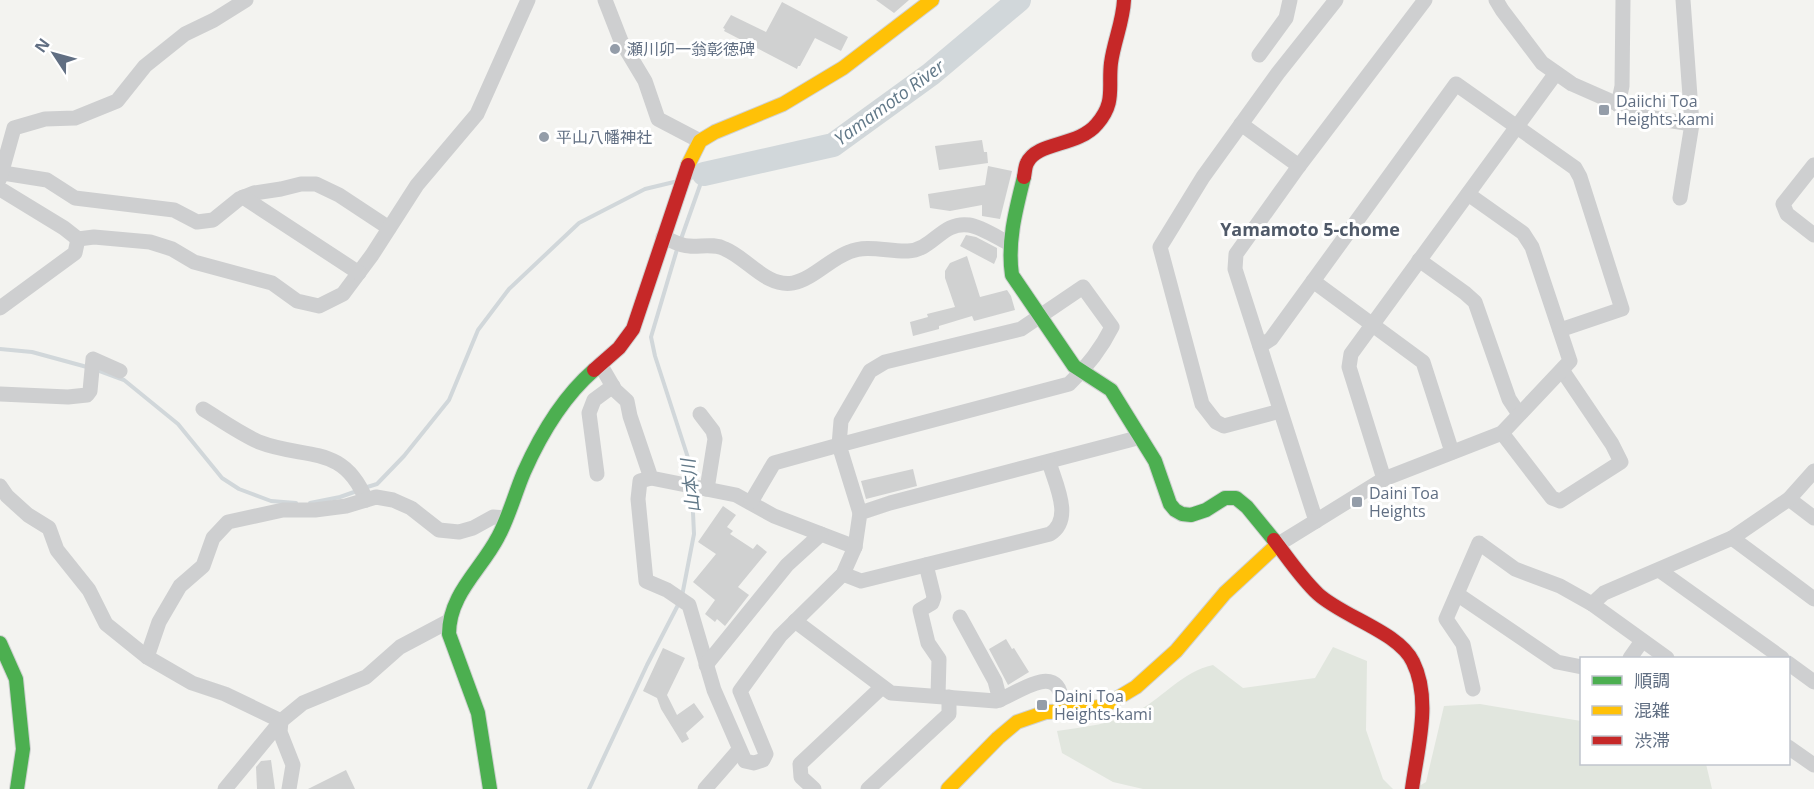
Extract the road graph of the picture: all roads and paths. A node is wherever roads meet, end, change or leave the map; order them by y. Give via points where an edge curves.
1 (246, 0) edge
2 (528, 0) edge
3 (605, 0) edge
4 (932, 0) edge
5 (1124, 0) edge
6 (1290, 0) edge
7 (1335, 0) edge
8 (1425, 0) edge
9 (1496, 0) edge
10 (1623, 0) edge
11 (1683, 0) edge
12 (1259, 55) dead end
13 (1556, 73) junction
14 (1618, 105) junction
15 (1241, 124) junction
16 (1692, 124) junction
17 (1517, 128) junction
18 (700, 141) junction
19 (1814, 165) edge
20 (1299, 166) junction
21 (1, 175) edge
22 (0, 189) edge
23 (1468, 194) junction
24 (243, 197) junction
25 (1680, 198) dead end
26 (389, 228) junction
27 (1814, 235) edge
28 (663, 237) junction
29 (78, 239) junction
30 (1010, 244) junction
31 (1419, 260) junction
32 (358, 273) junction
33 (1313, 281) junction
34 (0, 308) edge
35 (1040, 317) junction
36 (1372, 325) junction
37 (1560, 330) junction
38 (1260, 346) junction
39 (600, 364) junction
40 (1562, 370) junction
41 (120, 371) dead end
42 (1083, 371) junction
43 (613, 386) junction
44 (0, 394) edge
45 (203, 408) dead end
46 (1280, 411) junction
47 (700, 414) dead end
48 (1519, 414) junction
49 (1502, 433) junction
50 (1141, 437) junction
51 (839, 445) junction
52 (1452, 452) junction
53 (1049, 462) junction
54 (1814, 471) edge
55 (597, 474) dead end
56 (651, 478) junction
57 (1383, 479) junction
58 (0, 486) edge
59 (693, 487) junction
60 (366, 500) junction
61 (1789, 500) junction
62 (751, 502) junction
63 (860, 513) junction
64 (506, 518) junction
65 (1814, 518) edge
66 (1316, 521) junction
67 (821, 534) junction
68 (1732, 538) junction
69 (1277, 545) junction
70 (855, 547) junction
71 (926, 565) junction
72 (1659, 570) junction
73 (843, 574) junction
74 (1457, 594) junction
75 (1814, 599) edge
76 (1592, 604) junction
77 (960, 617) dead end
78 (449, 621) junction
79 (795, 621) junction
80 (1642, 641) junction
81 (0, 643) edge
82 (147, 657) junction
83 (1631, 657) edge
84 (1666, 657) edge
85 (1781, 657) edge
86 (1790, 664) edge
87 (706, 665) junction
88 (1580, 668) edge
89 (1814, 682) edge
90 (882, 687) junction
91 (1473, 689) dead end
92 (944, 697) junction
93 (1000, 700) junction
94 (1062, 711) junction
95 (280, 721) junction
96 (1790, 748) edge
97 (739, 750) junction
98 (1814, 765) edge
99 (17, 789) edge
100 (225, 789) edge
101 (289, 789) edge
102 (490, 789) edge
103 (705, 789) edge
104 (814, 789) edge
105 (868, 789) edge
106 (948, 789) edge
107 (1412, 789) edge

1 - 21 street via 185,34 146,66 117,101 75,118 45,119 14,128
2 - 26 street via 477,114 417,185
3 - 18 street via 621,41 645,81 658,119
4 - 18 street via 843,68 783,104
5 - 30 street via 1121,32 1111,61 1111,97 1104,114 1089,133 1032,155
6 - 12 street via 1286,18
7 - 15 street
8 - 20 street
9 - 13 street via 1542,63
10 - 14 street via 1622,86
11 - 16 street
13 - 14 street
13 - 17 street
14 - 16 street via 1647,117
15 - 20 street
15 - 46 street via 1160,247 1202,404 1224,426
16 - 25 street
17 - 23 street
17 - 33 street via 1456,84
17 - 37 street via 1575,168 1622,309
18 - 28 street via 686,168
19 - 27 street via 1783,204 1787,214
20 - 38 street via 1236,254 1235,269
21 - 24 street via 47,180 75,198 174,210 197,222 213,220
22 - 29 street
23 - 31 street
23 - 37 street via 1523,233 1532,247
24 - 26 street via 316,184
24 - 32 street
26 - 32 street
28 - 30 street via 686,246 724,248 766,277 793,283 860,249 921,249 944,230 957,225 971,225
28 - 39 street via 633,329
29 - 32 street via 150,242 194,262 272,283 297,302 319,306 343,294
29 - 34 street via 75,253
30 - 35 street via 1012,275
31 - 36 street
31 - 48 street via 1475,302 1509,399
33 - 36 street
33 - 38 street via 1271,339
35 - 42 street via 1074,366
35 - 42 street via 1083,287 1112,327
35 - 51 street via 1021,329 885,362 870,371 841,421
36 - 52 street via 1423,362
36 - 57 street via 1350,354 1349,366
37 - 40 street via 1570,361
38 - 46 street
39 - 43 street
39 - 64 street via 582,380 550,424 525,470
40 - 48 street
40 - 49 street via 1622,462 1560,501 1552,498
41 - 44 street via 93,359 87,395
42 - 50 street via 1111,390
42 - 51 street via 1069,384
43 - 55 street via 594,400 589,413
43 - 56 street via 627,401
45 - 60 street via 261,442 335,461 360,484
46 - 66 street
47 - 59 street via 715,439
48 - 49 street
49 - 52 street
50 - 53 street
50 - 69 street via 1175,510 1191,515 1225,498 1236,498
51 - 62 street via 774,463
51 - 63 street
52 - 57 street
53 - 63 street
53 - 71 street via 1063,512 1057,529
54 - 61 street
56 - 59 street
56 - 87 street via 640,481 638,499 646,581 689,605
57 - 66 street
58 - 82 street via 28,515 49,528 57,550 89,590 106,624
59 - 62 street via 736,495
60 - 64 street via 393,500 440,530 459,532 493,517
60 - 82 street via 315,510 283,510 228,522 213,538 203,566 180,586 159,622
61 - 65 street
61 - 68 street
62 - 67 street via 774,516
63 - 70 street
64 - 78 street via 498,537 455,601
66 - 69 street
67 - 70 street
67 - 87 street via 787,565
68 - 72 street
68 - 75 street
69 - 94 street via 1225,593 1176,651 1136,687 1106,705
69 - 107 street via 1319,595 1406,649 1414,659 1423,697
70 - 73 street
71 - 73 street via 861,581
71 - 92 street via 934,597 932,603 920,610 928,643 939,659
72 - 76 street via 1604,593
72 - 85 street
73 - 79 street
74 - 76 street via 1479,543 1515,569 1560,586
74 - 88 street via 1557,662
74 - 91 street via 1446,619 1463,644
76 - 80 street
77 - 93 street via 995,681
78 - 95 street via 400,647 366,677 303,703
78 - 102 street via 448,634 478,713
79 - 90 street
79 - 97 street via 740,691 766,754 754,763 745,761
80 - 83 street
80 - 84 street
81 - 99 street via 16,679 23,749
82 - 95 street via 192,683
86 - 89 street
87 - 97 street
90 - 92 street via 891,693
90 - 104 street via 800,764 801,777
92 - 93 street
92 - 105 street via 949,714
93 - 94 street via 1036,682 1047,681 1060,692
94 - 106 street via 1017,722
95 - 100 street
95 - 101 street via 280,732 293,765
96 - 98 street
97 - 103 street

